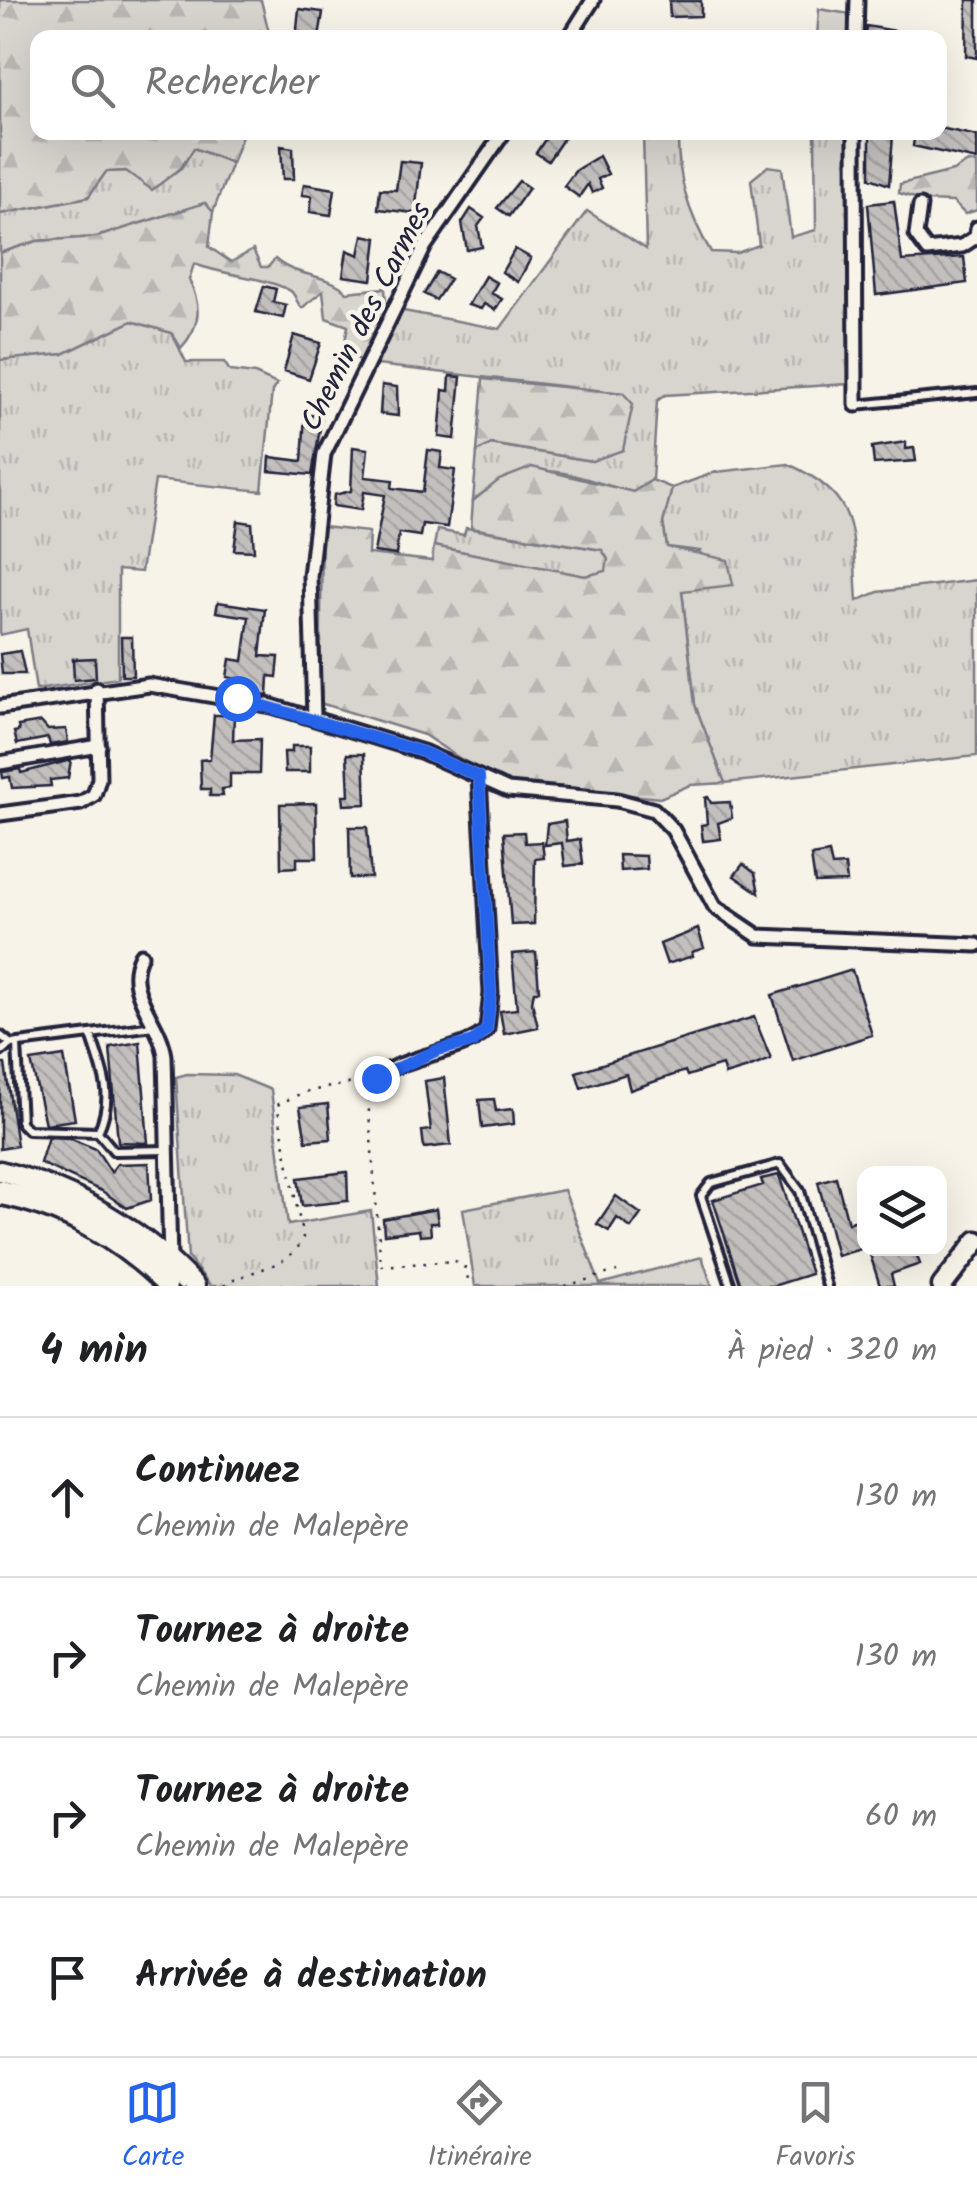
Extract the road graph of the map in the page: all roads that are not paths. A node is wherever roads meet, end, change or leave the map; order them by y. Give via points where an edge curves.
1 (593, 0) edge
2 (857, 0) edge
3 (574, 30) edge
4 (856, 30) edge
5 (498, 140) edge
6 (855, 140) edge
7 (920, 206) dead end
8 (977, 228) edge
9 (977, 393) edge
10 (856, 405) joint
11 (97, 690) junction
12 (0, 707) edge
13 (314, 718) junction
14 (100, 746) junction
15 (0, 763) edge
16 (479, 777) junction
17 (0, 814) edge
18 (977, 945) edge
19 (140, 955) dead end
20 (157, 1025) junction
21 (0, 1035) edge
22 (91, 1035) junction
23 (14, 1044) junction
24 (0, 1052) edge
25 (367, 1087) road end
26 (98, 1132) junction
27 (170, 1150) junction
28 (0, 1172) edge
29 (0, 1184) edge
30 (0, 1196) edge
31 (170, 1219) junction
32 (138, 1236) junction
33 (977, 1241) edge
34 (170, 1261) junction
35 (167, 1286) edge
36 (181, 1286) edge
37 (195, 1286) edge
38 (731, 1286) edge
39 (828, 1286) edge
40 (942, 1286) edge

1 - 3 street
2 - 4 street
5 - 13 street, Chemin des Carmes via 425,246 324,454 310,576
6 - 10 street
7 - 8 street via 916,236 928,250 962,246
9 - 10 lane
11 - 12 street
11 - 13 street via 172,687
11 - 14 street
13 - 16 street
14 - 15 street
14 - 17 street via 98,788 90,799
16 - 18 street via 518,793 617,800 654,810 674,830 715,907 758,936
16 - 25 street via 491,993 487,1029 473,1042 438,1050
19 - 20 street via 135,986
20 - 22 lane
20 - 27 street
21 - 23 lane
22 - 23 lane
22 - 26 lane via 106,1081 108,1110
23 - 24 lane
23 - 26 lane via 21,1123 28,1130
26 - 27 lane via 114,1150
27 - 31 street
28 - 32 street via 78,1199
29 - 36 lane via 103,1224
30 - 35 street via 54,1211 100,1234
31 - 32 street via 154,1234
31 - 34 street
32 - 34 street
33 - 40 street
34 - 37 street
38 - 39 lane via 701,1196 711,1183 772,1164 784,1167 800,1191

